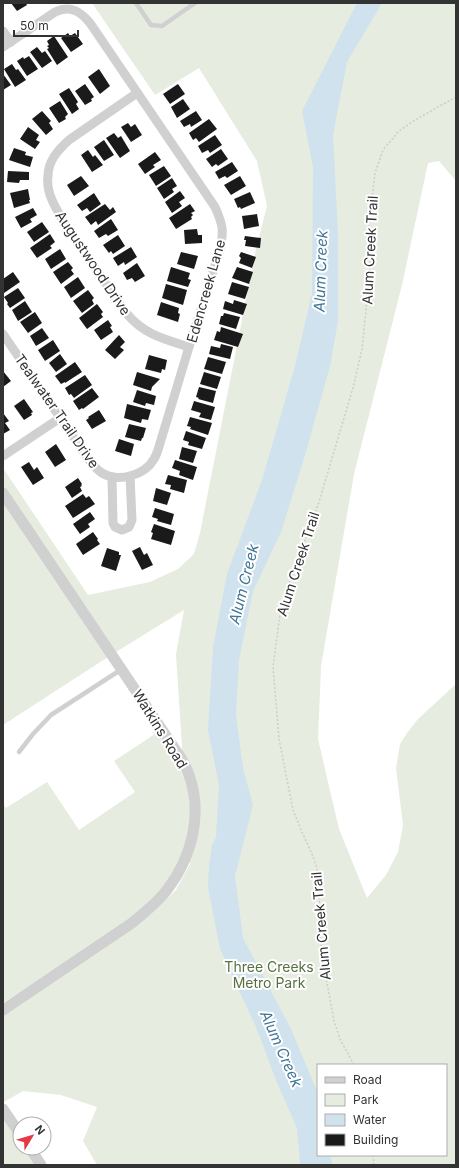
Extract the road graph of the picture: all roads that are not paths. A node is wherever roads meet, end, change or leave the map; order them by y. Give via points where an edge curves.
1 (136, 3) edge
2 (195, 3) edge
3 (3, 30) edge
4 (7, 44) edge
5 (137, 93) junction
6 (3, 334) edge
7 (189, 347) junction
8 (60, 418) junction
9 (3, 456) edge
10 (130, 476) junction
11 (116, 477) junction
12 (3, 493) edge
13 (122, 669) junction
14 (19, 752) dead end
15 (3, 1010) edge
16 (3, 1109) edge
17 (12, 1122) edge
18 (35, 1156) edge
19 (41, 1165) edge

1 - 2 lane via 151,25 162,26
3 - 4 street
4 - 5 street, Edencreek Lane via 62,9 81,13
5 - 7 street, Edencreek Lane via 215,207 222,222 220,250
5 - 7 street, Augustwood Drive via 60,148 49,167 48,184 51,198 59,214 126,314 134,323 154,336
6 - 8 street, Tealwater Trail Drive
7 - 10 street, Edencreek Lane via 154,460 146,468
8 - 9 street
8 - 11 street, Tealwater Trail Drive via 96,468 104,474
10 - 11 street, Edencreek Lane
10 - 11 street via 132,520 129,527 122,530 113,523
12 - 13 street, Watkins Road
13 - 14 lane via 51,715
13 - 15 street, Watkins Road via 181,758 189,775 196,812 190,847 167,891 144,913
16 - 17 street
18 - 19 street

